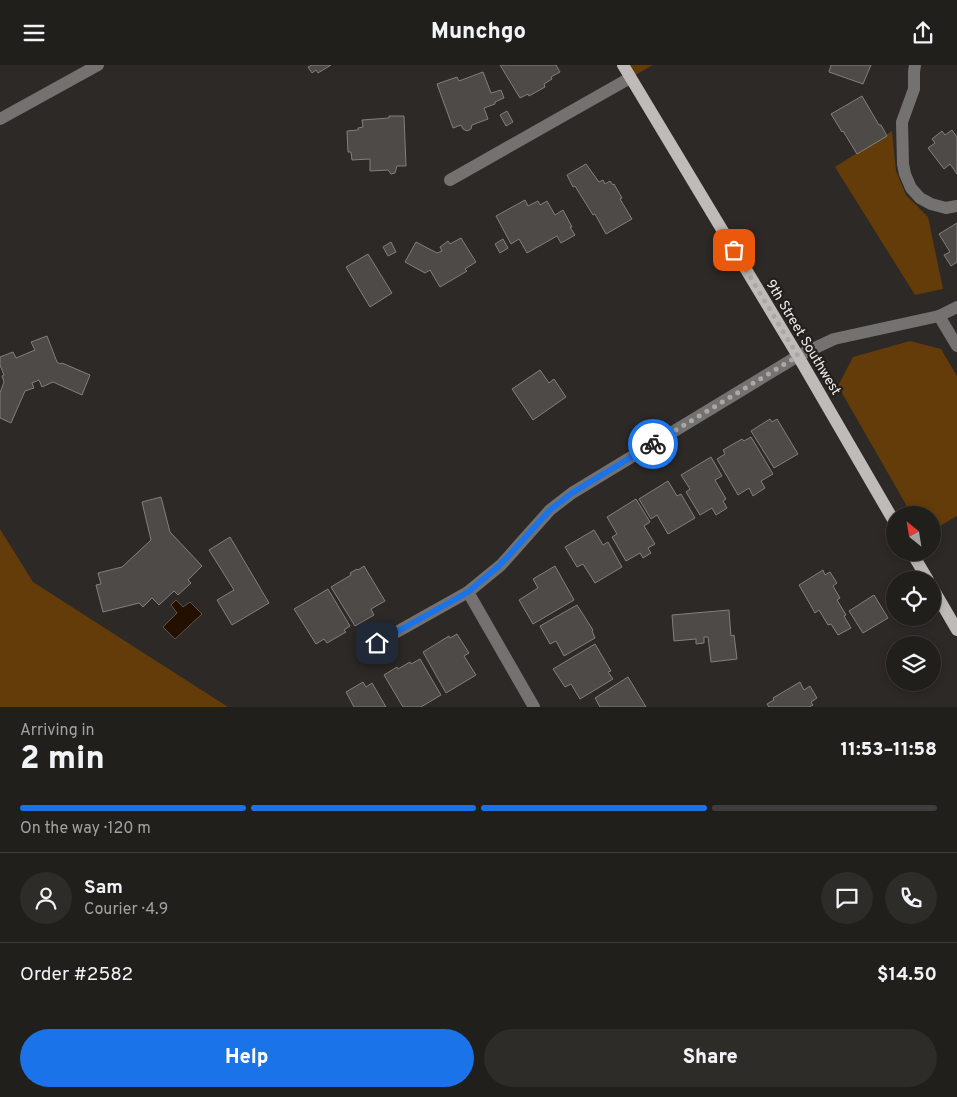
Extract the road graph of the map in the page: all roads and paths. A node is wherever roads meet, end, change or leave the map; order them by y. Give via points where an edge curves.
1 (98, 65) edge
2 (622, 65) edge
3 (915, 65) edge
4 (630, 78) junction
5 (0, 119) edge
6 (450, 180) dead end
7 (957, 206) edge
8 (957, 307) edge
9 (939, 316) junction
10 (957, 346) edge
11 (798, 356) junction
12 (886, 508) edge
13 (468, 592) junction
14 (941, 602) edge
15 (957, 630) edge
16 (377, 643) dead end
17 (534, 707) edge

1 - 5 street
2 - 4 main road, 9th Street Southwest
3 - 7 street via 914,89 902,122 903,164 911,188 920,198 946,208
4 - 6 street
4 - 11 main road, 9th Street Southwest
8 - 9 street
9 - 10 street
9 - 11 street via 834,339
11 - 12 main road, 9th Street Southwest
11 - 13 street via 572,493 550,510 500,565
13 - 16 street
13 - 17 street
14 - 15 main road

